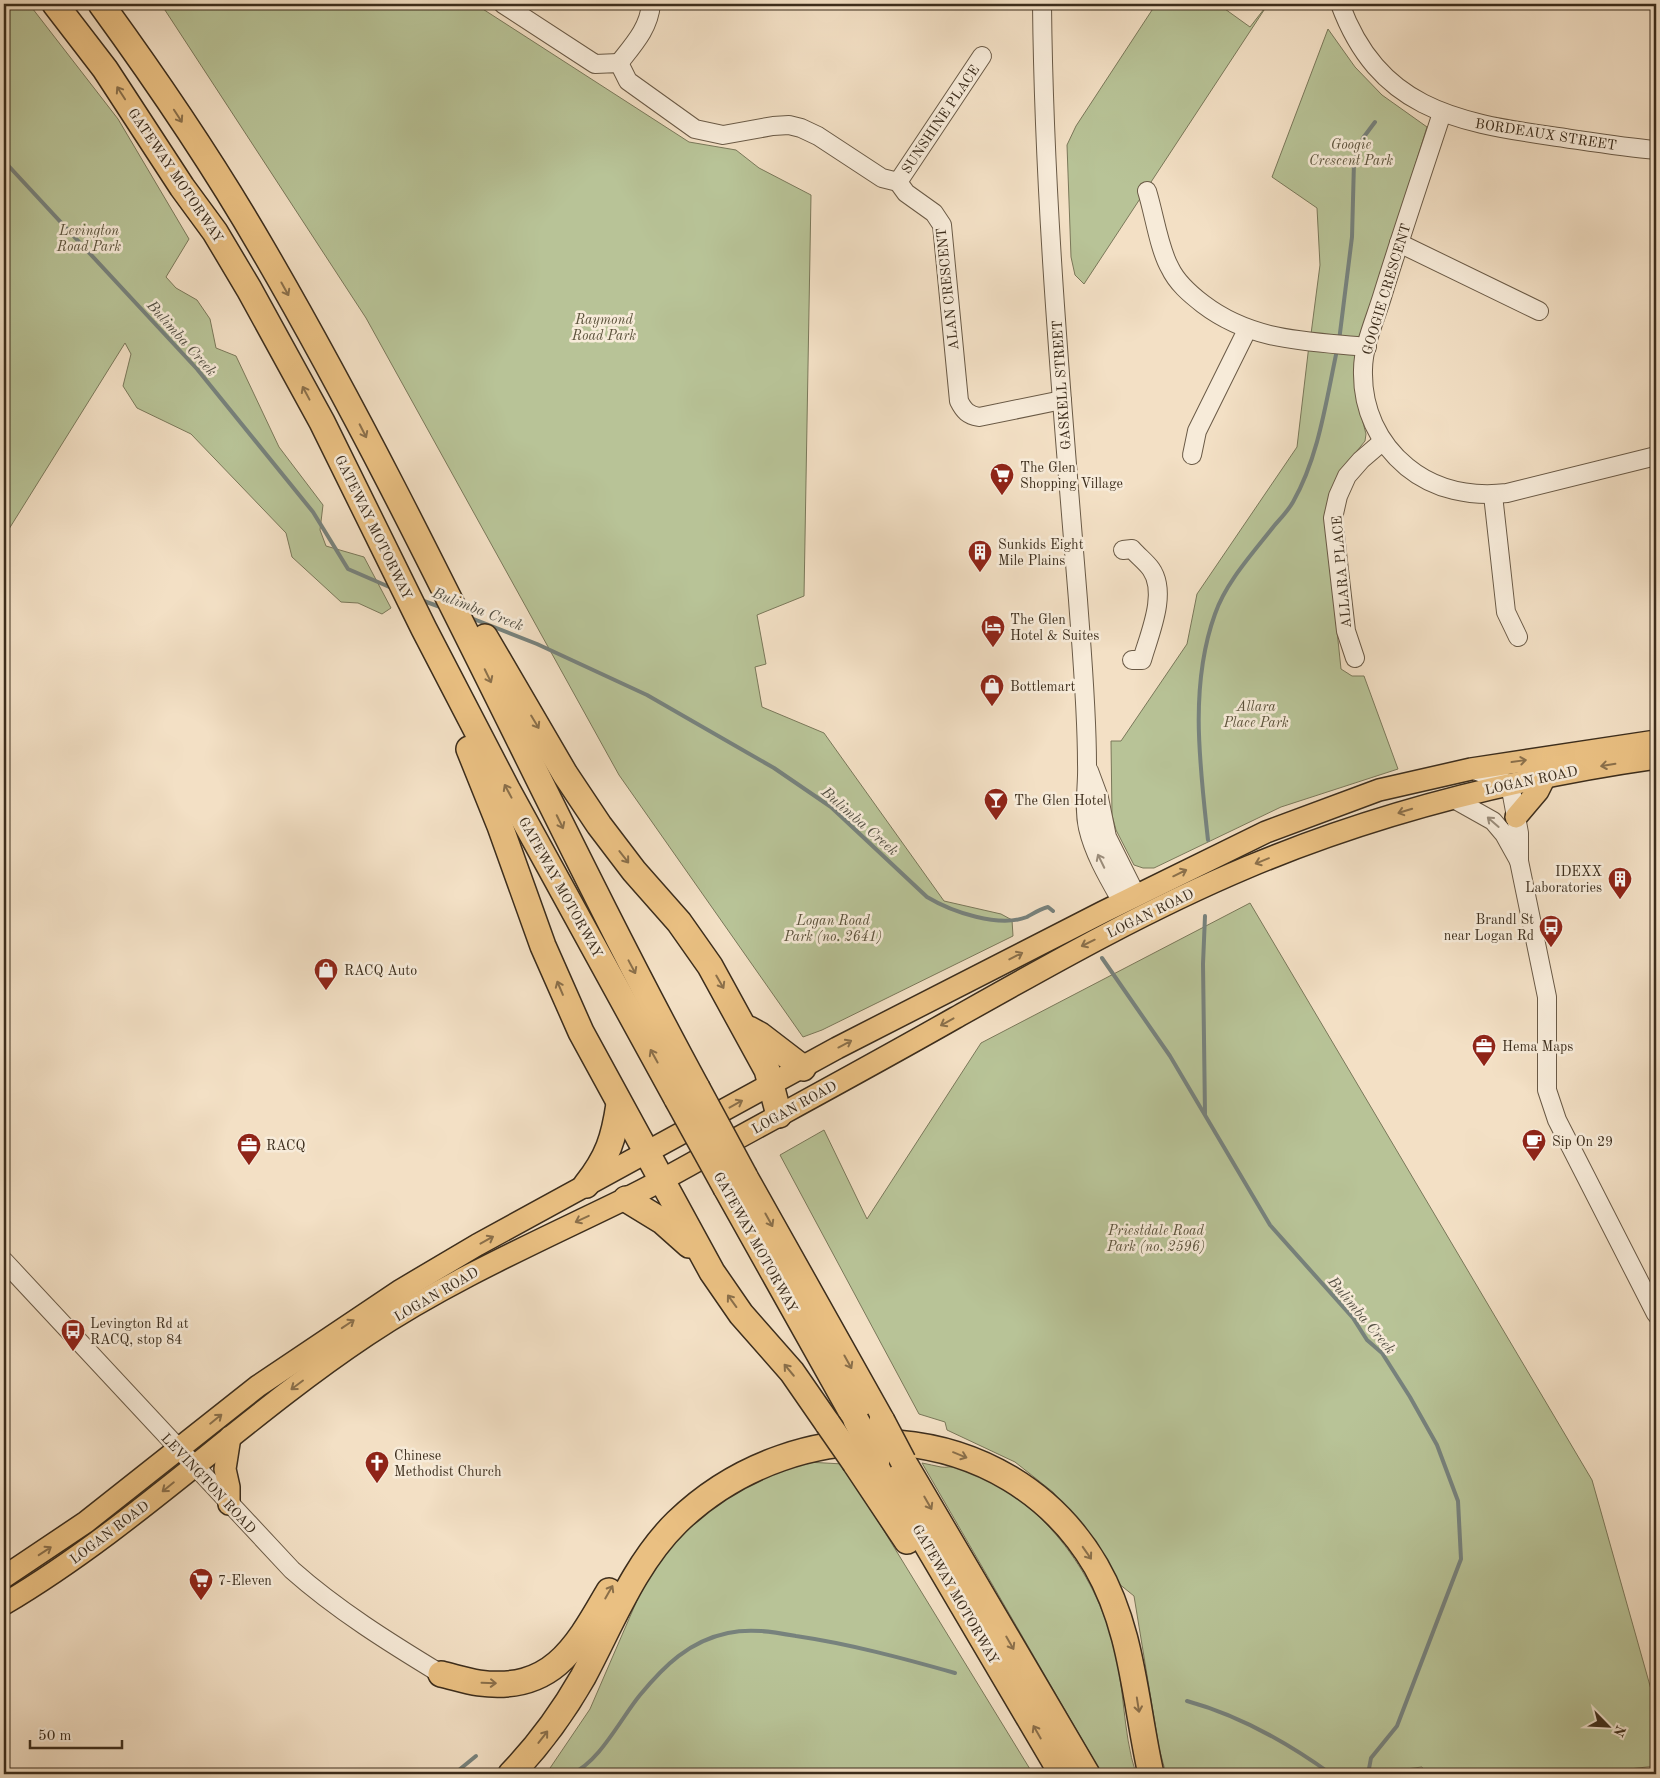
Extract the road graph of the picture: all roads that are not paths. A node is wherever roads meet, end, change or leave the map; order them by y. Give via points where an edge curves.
1 (55, 4) edge
2 (102, 4) edge
3 (503, 4) edge
4 (651, 4) edge
5 (1042, 4) edge
6 (1340, 4) edge
7 (982, 56) dead end
8 (619, 63) junction
9 (1442, 113) junction
10 (1656, 150) edge
11 (898, 182) junction
12 (1147, 191) dead end
13 (1399, 243) junction
14 (1539, 311) dead end
15 (1247, 330) junction
16 (1367, 347) junction
17 (1062, 400) junction
18 (1382, 442) junction
19 (1192, 455) dead end
20 (1656, 456) edge
21 (1493, 495) junction
22 (1123, 550) dead end
23 (417, 628) junction
24 (475, 633) junction
25 (1518, 637) dead end
26 (1355, 658) dead end
27 (1132, 660) dead end
28 (1656, 741) edge
29 (1656, 758) edge
30 (1088, 766) junction
31 (1471, 769) junction
32 (1545, 777) junction
33 (1507, 785) junction
34 (1452, 798) junction
35 (1516, 817) junction
36 (1519, 861) junction
37 (1112, 883) junction
38 (1129, 899) junction
39 (1094, 917) junction
40 (1139, 918) junction
41 (744, 1027) junction
42 (803, 1068) junction
43 (772, 1084) junction
44 (687, 1093) junction
45 (619, 1104) junction
46 (779, 1115) junction
47 (647, 1153) junction
48 (662, 1180) junction
49 (736, 1183) junction
50 (586, 1185) junction
51 (626, 1198) junction
52 (699, 1249) junction
53 (4, 1261) edge
54 (1656, 1314) edge
55 (230, 1437) junction
56 (178, 1449) junction
57 (798, 1452) junction
58 (866, 1461) junction
59 (194, 1466) junction
60 (229, 1504) junction
61 (4, 1577) edge
62 (4, 1604) edge
63 (441, 1674) joint
64 (511, 1774) edge
65 (1062, 1774) edge
66 (1087, 1774) edge
67 (1151, 1774) edge

23 -> 1 highway, GATEWAY MOTORWAY via 389,558 303,388 220,240 105,69
2 -> 24 highway, GATEWAY MOTORWAY via 146,65 261,246 360,424 442,584
3 - 8 street via 595,64
4 - 8 street via 642,33
5 - 17 street, GASKELL STREET
6 - 9 street, BORDEAUX STREET via 1348,27 1377,68 1415,100
7 - 11 street, SUNSHINE PLACE
8 - 11 street, ALAN CRESCENT via 628,81 695,128 723,135 773,126 801,128 882,178
9 - 10 street, BORDEAUX STREET via 1495,128
9 - 13 street, GOOGIE CRESCENT
11 - 17 street, ALAN CRESCENT via 906,193 934,213 942,225 959,401 964,411 972,416 994,414
12 - 15 street via 1168,266 1176,279 1210,309
13 - 14 street
13 - 16 street, GOOGIE CRESCENT
15 - 16 street via 1306,341
15 - 19 street via 1196,432
16 - 18 street, GOOGIE CRESCENT via 1362,369 1364,388 1368,411
17 - 30 street, GASKELL STREET
18 - 21 street, GOOGIE CRESCENT via 1407,467 1431,482 1450,490
18 - 26 street, ALLARA PLACE via 1347,476 1338,496 1334,518 1346,631
20 - 21 street, GOOGIE CRESCENT
21 - 25 street via 1506,612
22 - 27 street via 1132,549 1155,579 1157,611 1142,660
44 -> 23 highway, GATEWAY MOTORWAY via 506,789
45 -> 23 highway via 563,995 474,761
24 -> 41 highway via 598,825 694,941
24 -> 44 highway, GATEWAY MOTORWAY
31 -> 28 main road, LOGAN ROAD
29 -> 32 main road, LOGAN ROAD
37 -> 30 street, GASKELL STREET via 1088,829 1084,797
30 - 38 street, GASKELL STREET via 1099,798 1106,838
31 - 33 street via 1498,778
38 -> 31 main road, LOGAN ROAD via 1301,817 1380,790
32 - 33 main road, LOGAN ROAD
32 - 35 main road via 1538,791
33 - 34 main road, LOGAN ROAD
33 - 35 street
36 -> 34 street via 1493,821
34 -> 40 main road, LOGAN ROAD via 1365,824 1276,856
35 - 36 street
36 - 54 street via 1547,997 1547,1090 1557,1120
37 - 38 street, GASKELL STREET
37 - 39 street via 1106,901
38 - 39 main road, LOGAN ROAD
38 - 40 main road, GASKELL STREET
42 -> 39 main road, LOGAN ROAD
40 -> 46 main road, LOGAN ROAD via 1067,954
41 - 42 highway via 760,1035
41 - 43 highway
42 - 43 main road, LOGAN ROAD
43 - 46 highway
47 -> 43 main road, LOGAN ROAD
44 - 49 highway, GATEWAY MOTORWAY, bridge
45 - 47 highway
45 - 50 highway via 608,1151
46 - 48 main road, LOGAN ROAD
47 - 48 highway
47 - 50 main road, LOGAN ROAD
48 - 51 main road, LOGAN ROAD
48 - 52 highway
49 - 58 highway, GATEWAY MOTORWAY, bridge via 856,1420
49 -> 66 highway, GATEWAY MOTORWAY, bridge via 882,1421
56 -> 50 main road, LOGAN ROAD via 258,1386 361,1315
51 - 52 highway via 662,1221 686,1244
51 -> 55 main road, LOGAN ROAD via 496,1260 402,1313 336,1356
58 -> 52 highway, bridge via 828,1424 792,1372 741,1314
53 - 56 street, LEVINGTON ROAD
55 - 59 main road, LOGAN ROAD
55 - 60 main road via 225,1469
56 - 59 street, LEVINGTON ROAD
61 -> 56 main road, LOGAN ROAD via 86,1522
63 -> 57 highway via 478,1683 506,1684 536,1676 557,1665 581,1639 644,1538 676,1505 722,1472 759,1454 772,1449
64 -> 57 highway via 565,1706 633,1582 675,1524 736,1477
57 -> 67 highway via 872,1441 933,1447 993,1470 1044,1504 1079,1541 1095,1564 1120,1617
65 -> 58 highway, GATEWAY MOTORWAY via 959,1600
59 - 60 street, LEVINGTON ROAD
59 -> 62 main road, LOGAN ROAD via 80,1555
60 - 63 street, LEVINGTON ROAD via 311,1587

